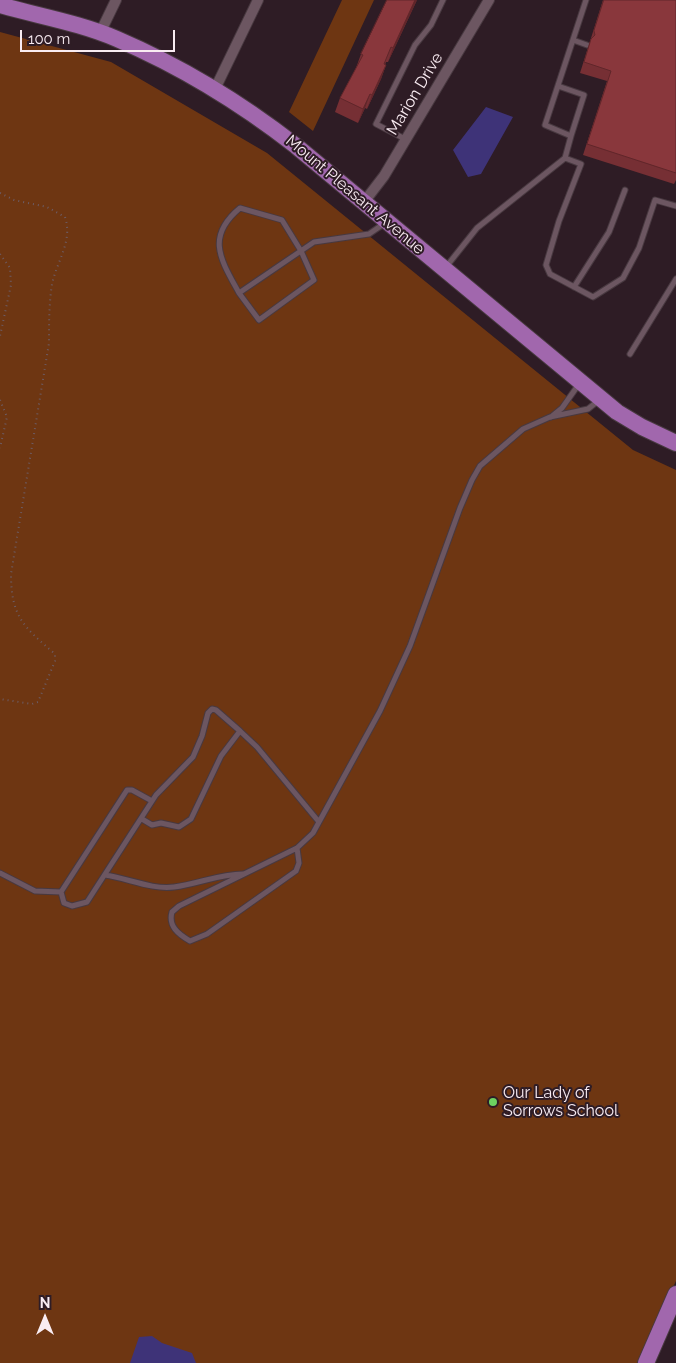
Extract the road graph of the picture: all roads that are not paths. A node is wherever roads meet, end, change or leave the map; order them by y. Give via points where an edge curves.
1 (116, 0) edge
2 (258, 0) edge
3 (443, 0) edge
4 (489, 0) edge
5 (586, 0) edge
6 (0, 5) edge
7 (100, 33) junction
8 (573, 40) junction
9 (587, 45) edge
10 (558, 86) junction
11 (214, 91) junction
12 (571, 136) junction
13 (405, 140) junction
14 (565, 158) junction
15 (625, 190) dead end
16 (364, 202) junction
17 (676, 206) edge
18 (387, 222) junction
19 (301, 251) junction
20 (444, 270) junction
21 (676, 279) edge
22 (574, 287) junction
23 (239, 293) junction
24 (630, 354) dead end
25 (580, 382) junction
26 (600, 398) junction
27 (550, 417) junction
28 (676, 443) edge
29 (240, 731) junction
30 (152, 801) junction
31 (142, 819) junction
32 (319, 822) junction
33 (297, 848) junction
34 (0, 873) edge
35 (244, 874) junction
36 (105, 875) junction
37 (61, 892) junction
38 (676, 1294) edge
39 (646, 1363) edge

1 - 7 street
2 - 11 street
3 - 13 lane via 432,25 415,45 376,124
4 - 13 street, Marion Drive
5 - 8 lane
6 - 7 main road, Mount Pleasant Avenue
7 - 11 main road, Mount Pleasant Avenue via 144,52
8 - 9 lane
8 - 10 lane
10 - 12 lane via 545,126
10 - 12 lane via 584,96
11 - 16 main road, Mount Pleasant Avenue via 261,119
12 - 14 lane
13 - 16 street, Marion Drive
14 - 20 lane via 477,228
14 - 22 lane via 581,164 546,265 550,274
15 - 22 lane via 609,232
16 - 18 main road, Mount Pleasant Avenue
17 - 22 lane via 655,200 639,248 623,278 593,297
18 - 19 lane via 369,234 314,242
18 - 20 main road, Mount Pleasant Avenue
19 - 23 lane
19 - 23 lane via 314,280 259,320
19 - 23 lane via 282,220 240,208 220,230 221,259
20 - 25 main road, Mount Pleasant Avenue
21 - 24 lane
25 - 26 main road, Mount Pleasant Avenue
25 - 27 lane via 562,408
26 - 27 lane via 588,409
26 - 28 main road, Mount Pleasant Avenue via 642,427
27 - 32 lane via 523,429 480,466 472,480 410,646 380,711
29 - 30 lane via 212,709 193,757
29 - 31 lane via 221,756 191,819 179,827 161,823 152,826
29 - 32 lane
30 - 31 lane
30 - 37 lane via 128,790
31 - 36 lane
32 - 33 lane via 313,833
33 - 35 lane
33 - 35 lane via 299,862 296,872 240,911 198,939 190,941 176,931 170,919 172,912
34 - 37 lane via 35,892
35 - 36 lane via 218,876 173,887
36 - 37 lane via 87,902 82,904 72,906 64,903
38 - 39 main road

